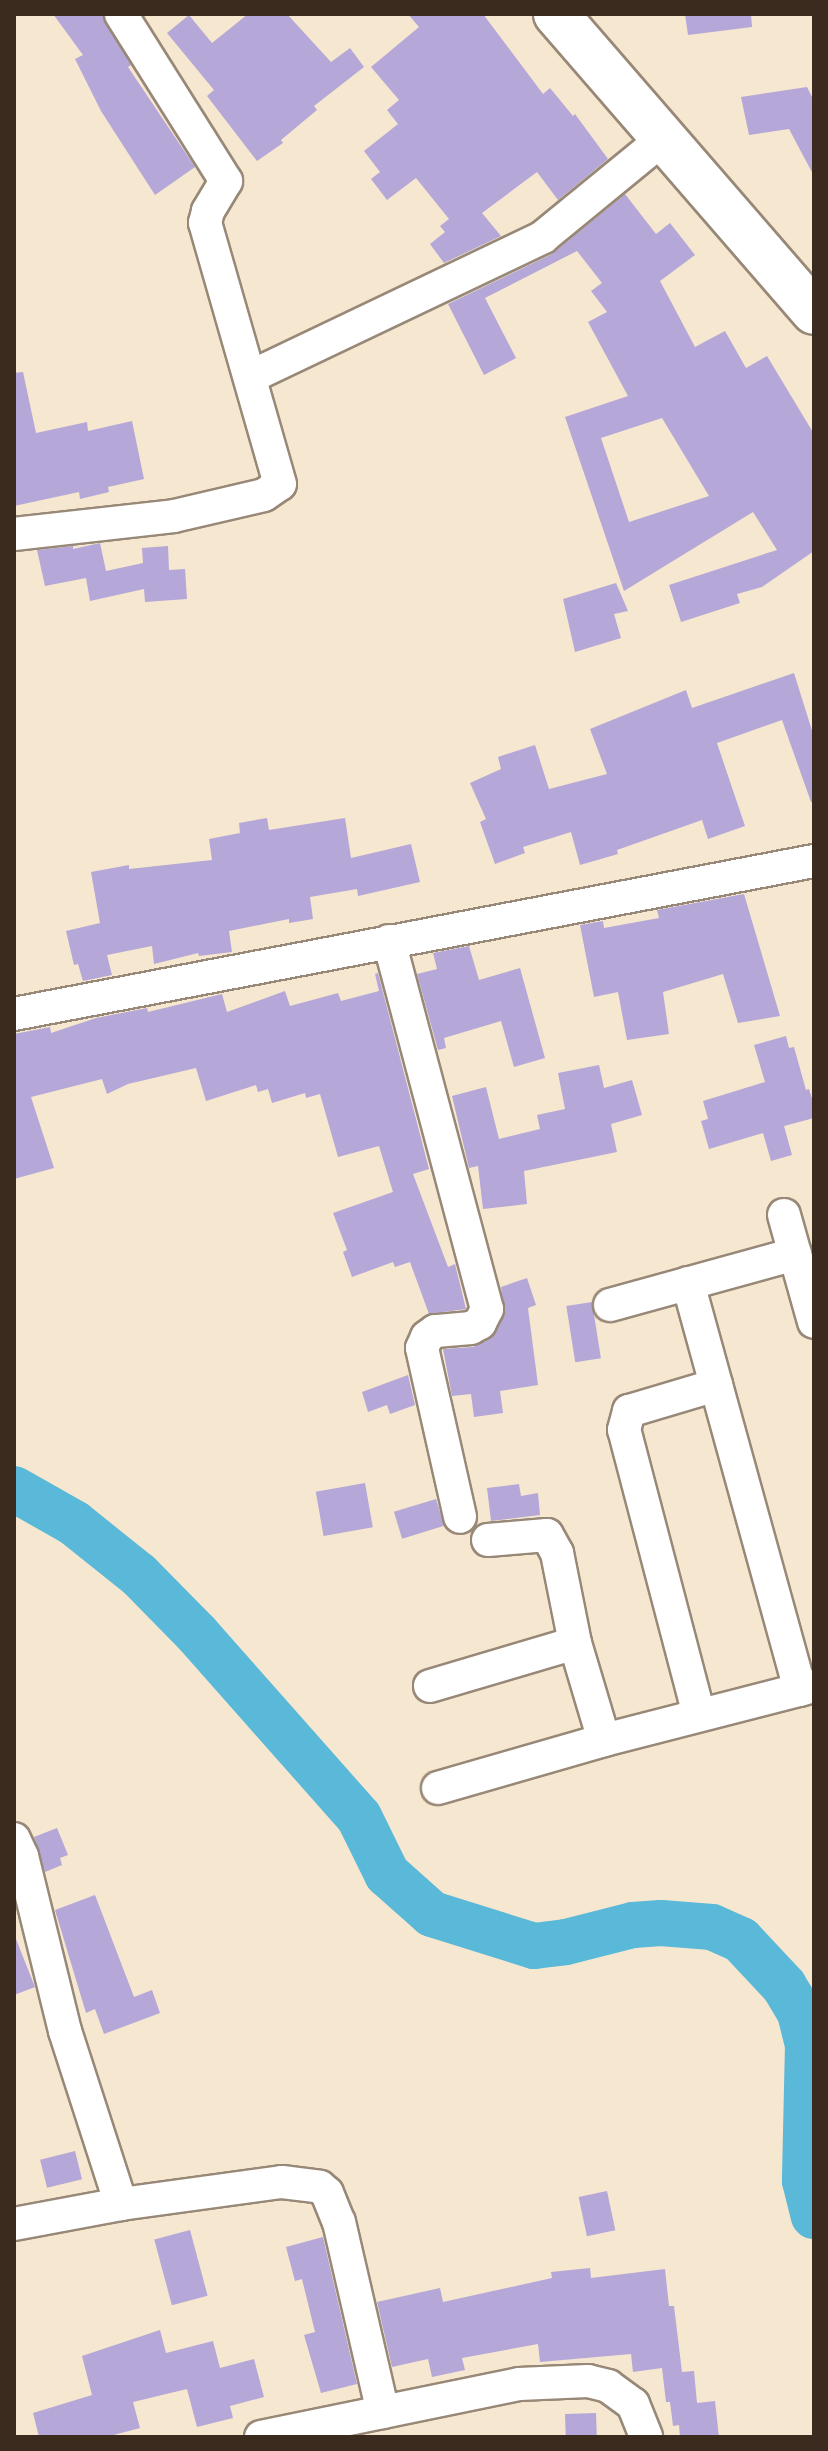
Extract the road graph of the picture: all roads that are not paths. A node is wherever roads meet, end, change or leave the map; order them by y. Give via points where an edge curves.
1 (121, 14) edge
2 (556, 14) edge
3 (664, 138) junction
4 (814, 312) edge
5 (250, 377) junction
6 (14, 534) edge
7 (814, 861) edge
8 (389, 941) junction
9 (14, 1014) edge
10 (784, 1215) dead end
11 (795, 1254) junction
12 (688, 1283) junction
13 (610, 1305) dead end
14 (814, 1322) edge
15 (716, 1385) junction
16 (460, 1517) dead end
17 (488, 1540) dead end
18 (575, 1643) junction
19 (430, 1686) dead end
20 (807, 1688) edge
21 (699, 1715) junction
22 (604, 1740) junction
23 (438, 1788) dead end
24 (14, 1839) edge
25 (121, 2204) junction
26 (14, 2224) edge
27 (383, 2412) junction
28 (261, 2437) edge
29 (646, 2437) edge

1 - 5 street via 226,181 205,223
2 - 3 highway
3 - 4 highway
3 - 5 street via 543,237
5 - 6 street via 280,477 276,490 174,516
7 - 8 street
8 - 9 street
8 - 16 street via 487,1309 480,1323 435,1331 422,1348
10 - 11 street
11 - 12 street
11 - 14 street
12 - 13 street
12 - 15 street
15 - 20 street
15 - 21 street via 629,1411 624,1430
17 - 18 street via 547,1535
18 - 19 street
18 - 22 street
20 - 21 street
21 - 22 street
22 - 23 street
24 - 25 street via 65,2031
25 - 26 street
25 - 27 street via 282,2182 320,2187 339,2222
27 - 28 street
27 - 29 street via 519,2384 588,2381 608,2386 633,2404

